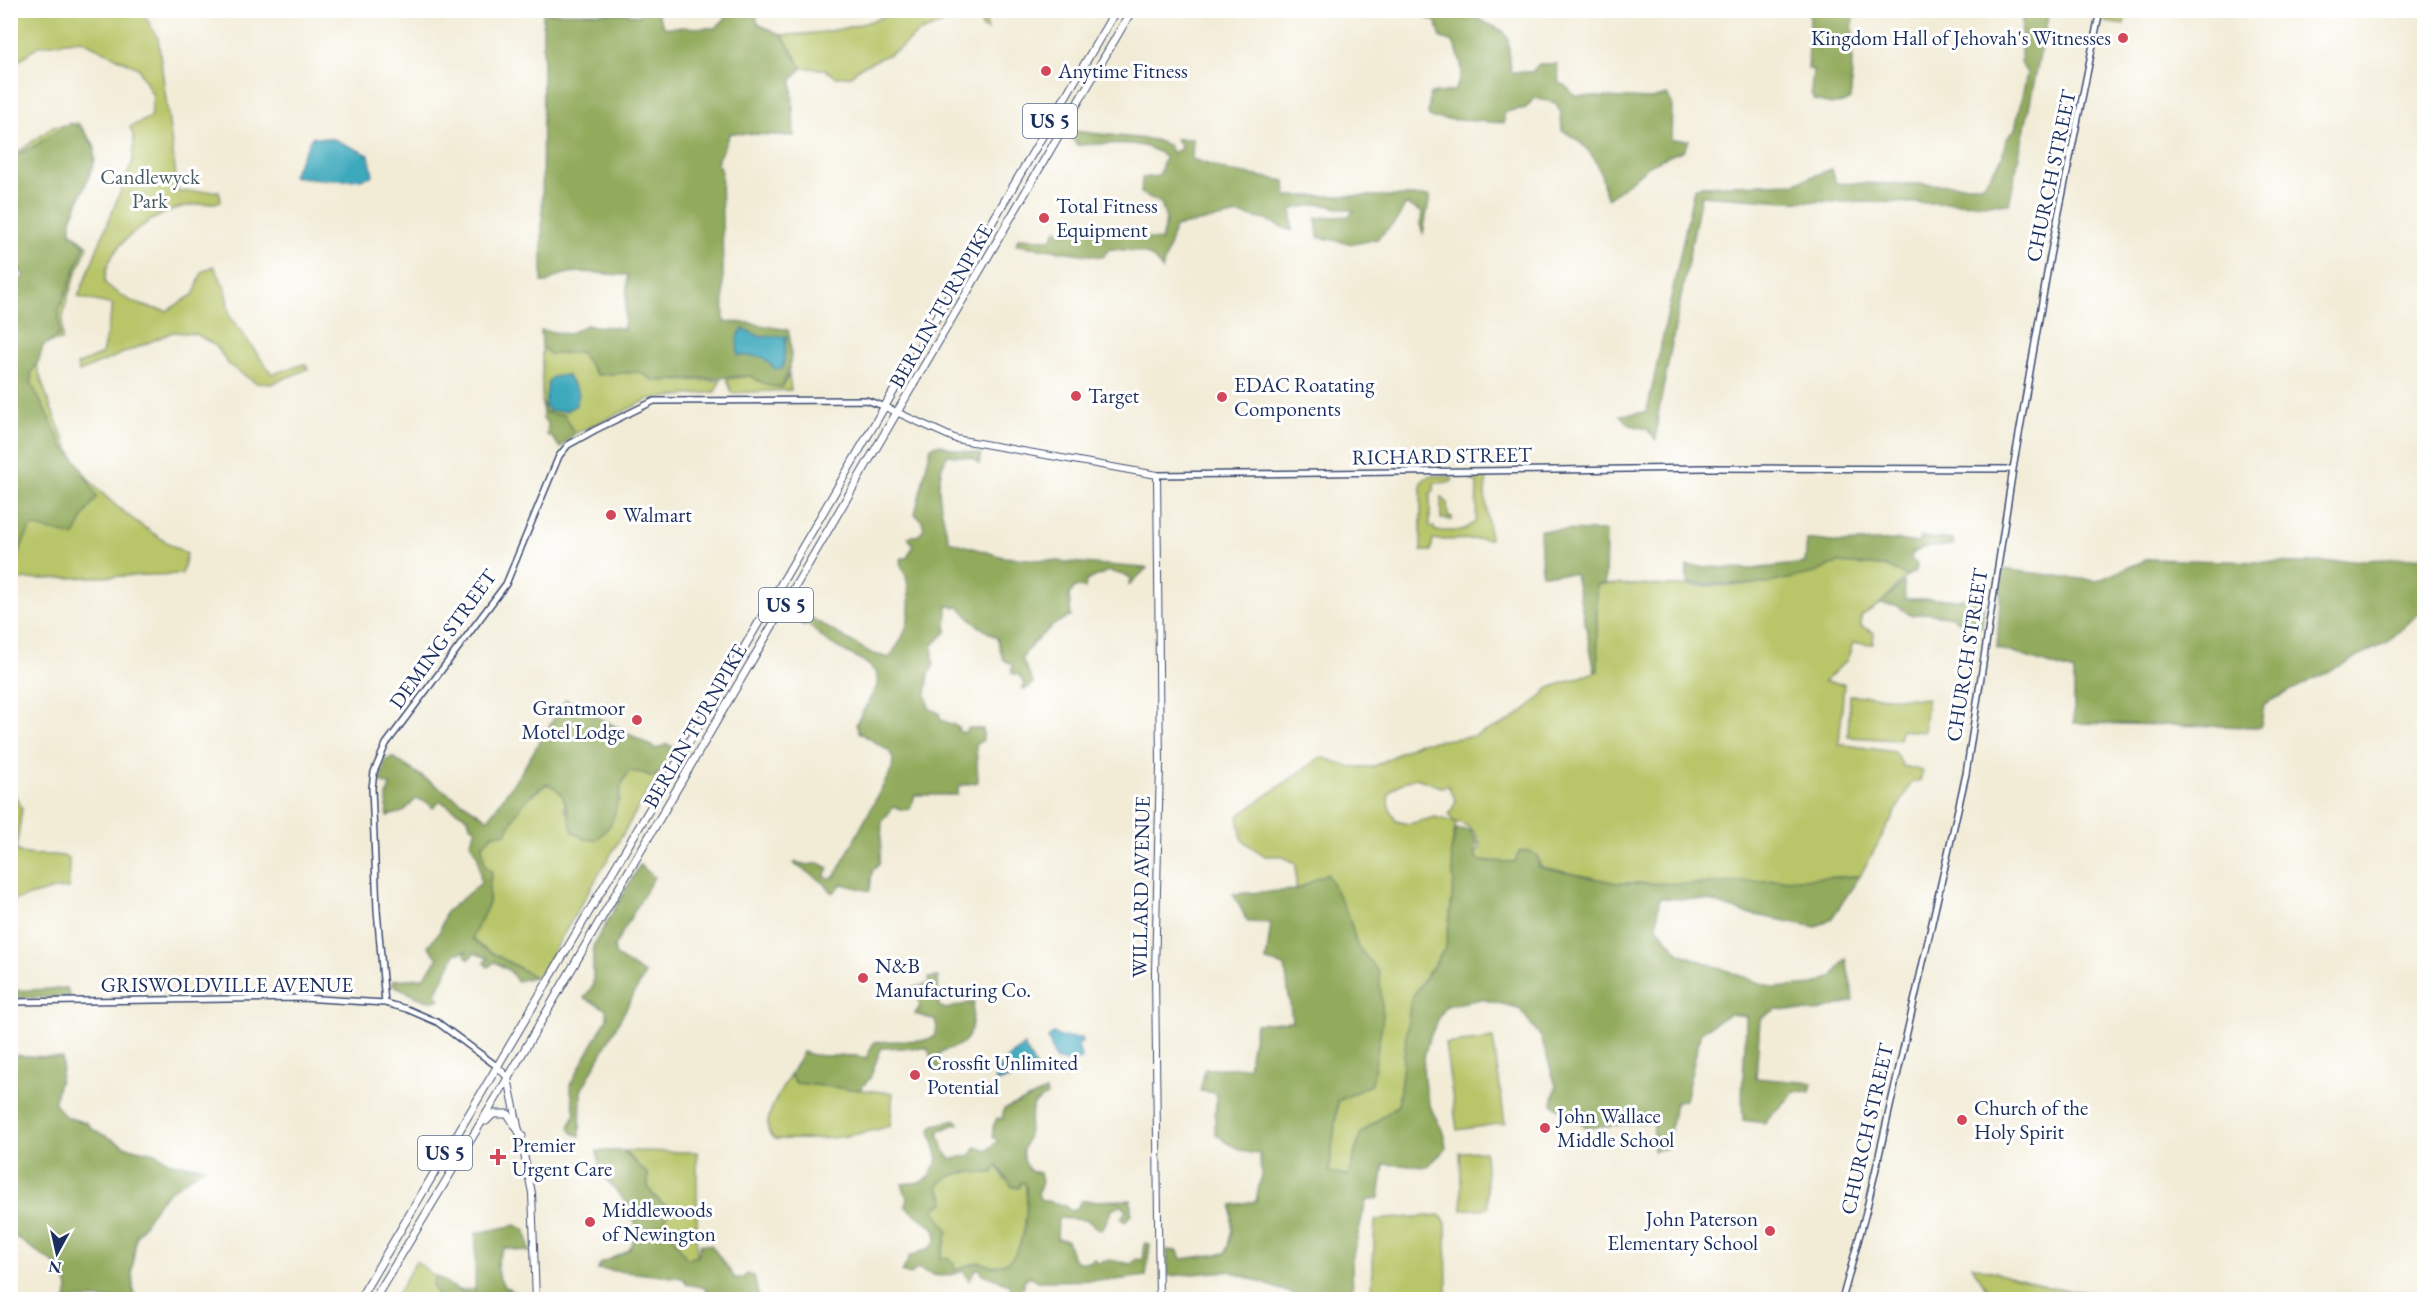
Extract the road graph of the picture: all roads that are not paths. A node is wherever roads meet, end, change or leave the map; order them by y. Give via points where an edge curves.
1 (1116, 10) edge
2 (1132, 10) edge
3 (2100, 10) edge
4 (1082, 68) junction
5 (1096, 74) junction
6 (985, 232) junction
7 (998, 240) junction
8 (980, 241) junction
9 (993, 248) junction
10 (883, 406) junction
11 (898, 413) junction
12 (2013, 469) junction
13 (1157, 475) junction
14 (10, 1002) edge
15 (385, 1003) junction
16 (498, 1067) junction
17 (508, 1078) junction
18 (476, 1131) junction
19 (522, 1136) junction
20 (396, 1262) junction
21 (378, 1267) junction
22 (359, 1299) edge
23 (374, 1299) edge
24 (536, 1299) edge
25 (1159, 1299) edge
26 (1842, 1299) edge

1 - 4 highway, BERLIN TURNPIKE / US 5
2 - 5 highway, BERLIN TURNPIKE / US 5
3 - 12 street, CHURCH STREET via 2050,256
4 - 5 highway
4 - 6 highway, BERLIN TURNPIKE / US 5
5 - 7 highway, BERLIN TURNPIKE / US 5
6 - 7 highway
6 - 8 highway, BERLIN TURNPIKE / US 5
7 - 9 highway, BERLIN TURNPIKE / US 5
8 - 9 highway
8 - 10 highway, BERLIN TURNPIKE / US 5
9 - 11 highway, BERLIN TURNPIKE / US 5
10 - 11 main road, RICHARD STREET
10 - 15 street, DEMING STREET via 866,400 654,401 562,451 550,470 506,584 386,744 374,771 376,898
10 - 16 highway, BERLIN TURNPIKE / US 5
11 - 13 main road, RICHARD STREET via 956,439
11 - 17 highway, BERLIN TURNPIKE / US 5
12 - 13 street, RICHARD STREET via 1705,468
12 - 26 street, CHURCH STREET via 1966,774 1866,1212
13 - 25 main road, WILLARD AVENUE via 1160,765 1155,985
14 - 15 street, GRISWOLDVILLE AVENUE via 302,998
15 - 16 street, GRISWOLDVILLE AVENUE via 437,1022
16 - 17 main road
16 - 21 highway, BERLIN TURNPIKE / US 5
17 - 18 highway, BERLIN TURNPIKE / US 5
17 - 19 main road
18 - 19 highway via 490,1116 503,1113 512,1116
18 - 20 highway, BERLIN TURNPIKE / US 5
19 - 24 main road via 534,1218
20 - 21 highway
20 - 23 highway, BERLIN TURNPIKE / US 5
21 - 22 highway, BERLIN TURNPIKE / US 5

